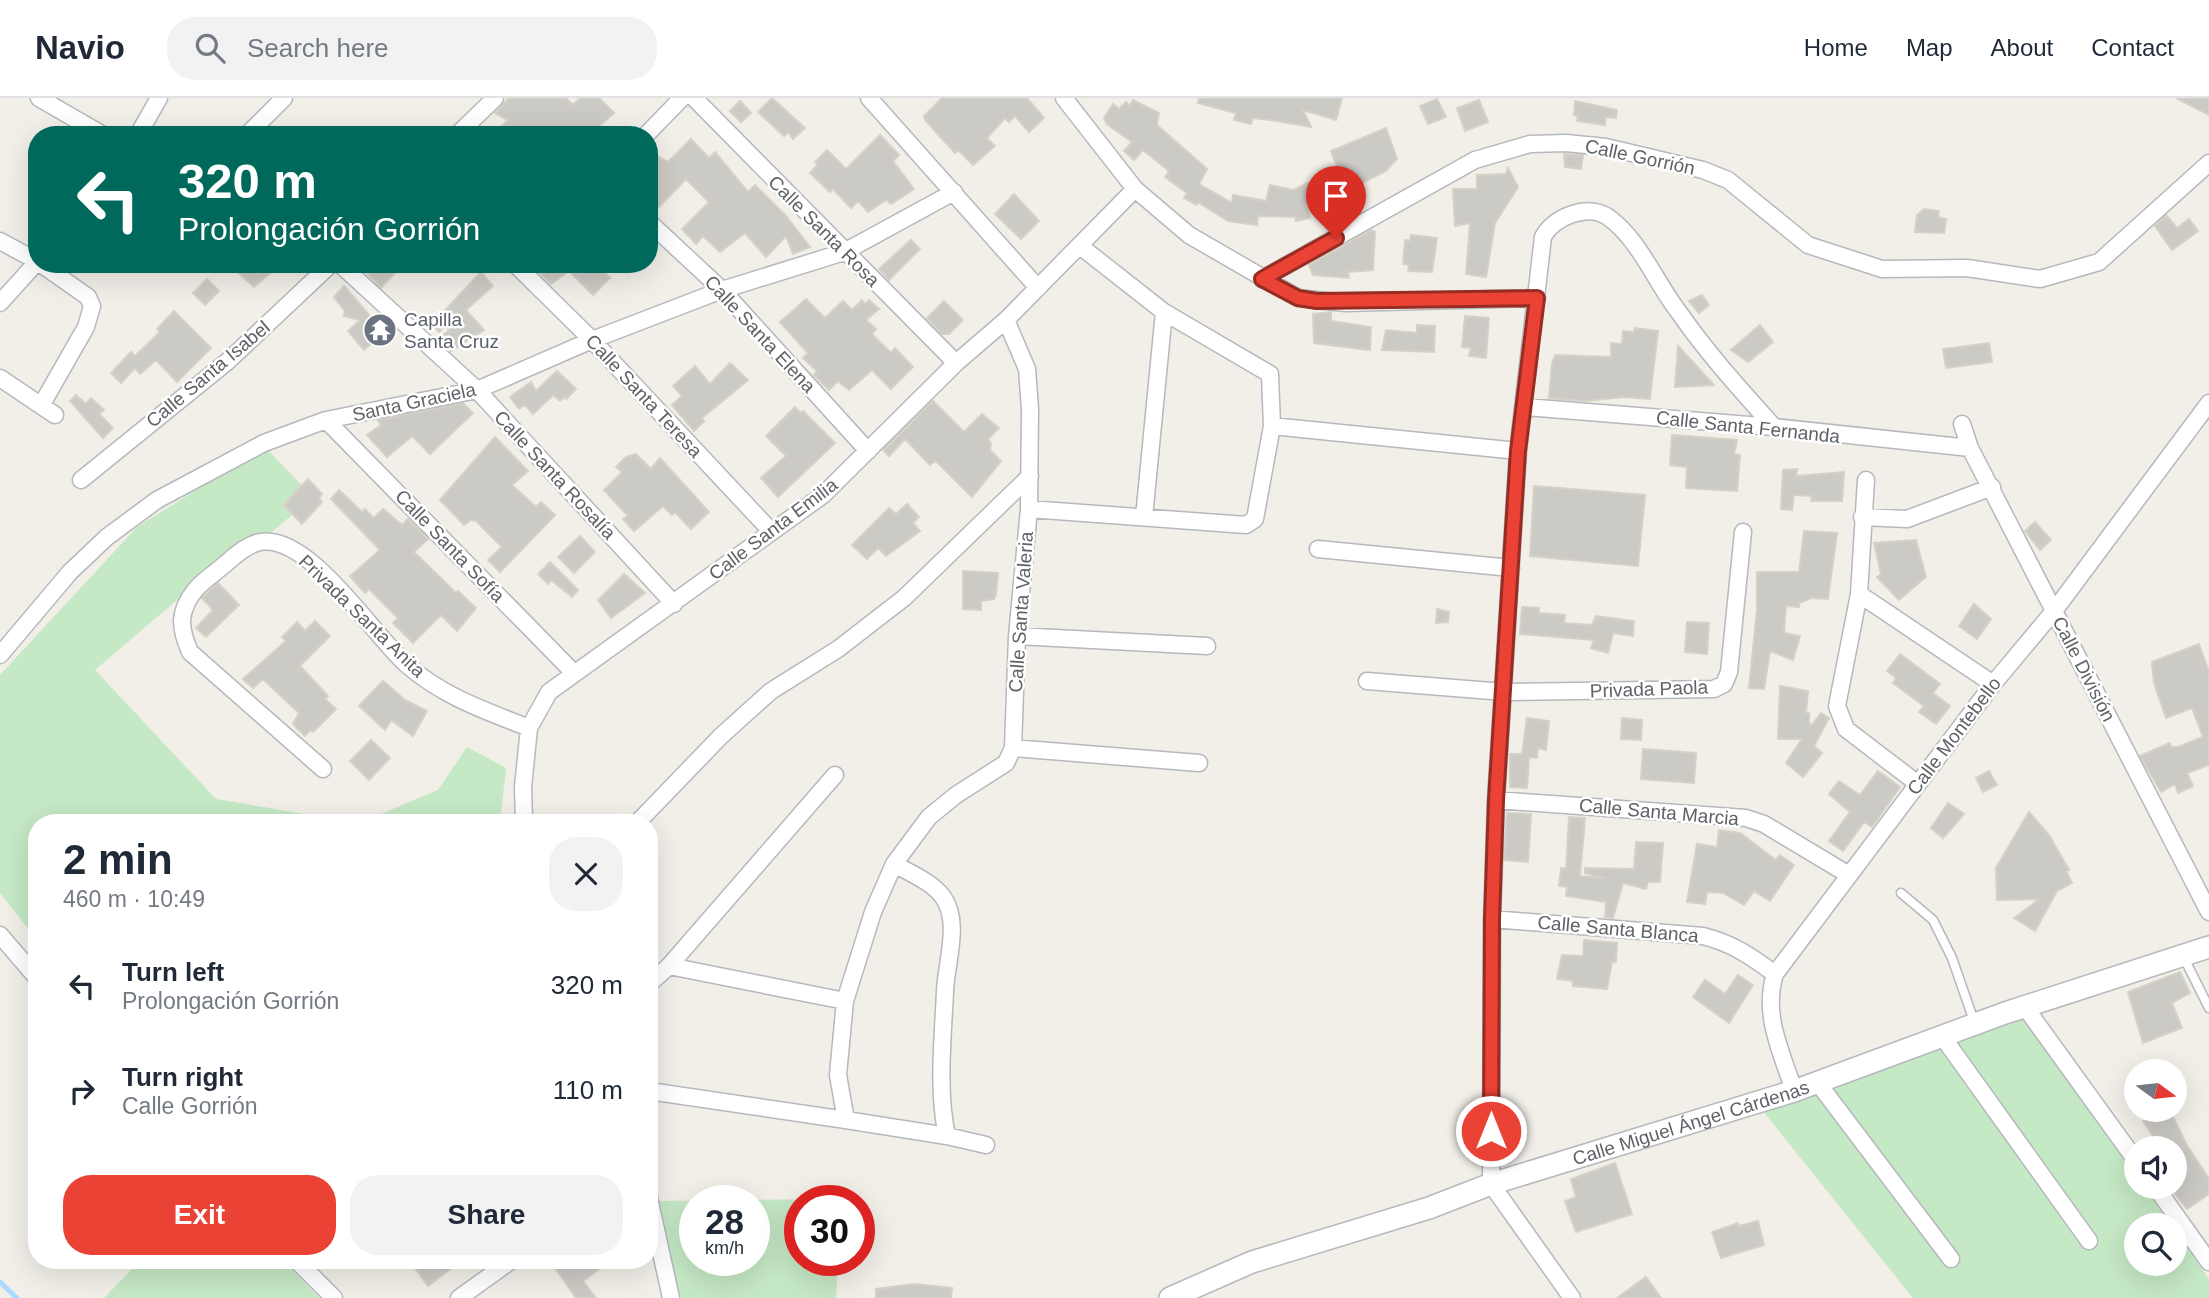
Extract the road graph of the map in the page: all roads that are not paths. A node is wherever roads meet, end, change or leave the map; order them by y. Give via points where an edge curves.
1 (39, 98) edge
2 (159, 98) edge
3 (284, 98) edge
4 (495, 98) edge
5 (682, 98) edge
6 (694, 98) edge
7 (869, 98) edge
8 (1064, 98) edge
9 (87, 126) edge
10 (143, 126) edge
11 (256, 126) edge
12 (466, 126) edge
13 (655, 126) edge
14 (2209, 163) edge
15 (1135, 189) junction
16 (954, 192) junction
17 (658, 230) edge
18 (0, 242) edge
19 (1080, 246) junction
20 (844, 252) junction
21 (28, 257) edge
22 (28, 273) edge
23 (53, 273) edge
24 (321, 273) edge
25 (350, 273) edge
26 (524, 273) edge
27 (1262, 279) junction
28 (1038, 288) junction
29 (722, 290) junction
30 (1537, 298) junction
31 (0, 303) edge
32 (1164, 312) junction
33 (1006, 320) junction
34 (592, 340) junction
35 (956, 363) junction
36 (0, 378) edge
37 (477, 390) junction
38 (2209, 403) edge
39 (42, 404) junction
40 (1526, 407) junction
41 (55, 415) dead end
42 (326, 420) junction
43 (1962, 424) dead end
44 (1272, 426) junction
45 (1774, 427) junction
46 (1970, 448) junction
47 (868, 451) junction
48 (1518, 451) junction
49 (1030, 476) junction
50 (81, 480) dead end
51 (1866, 480) dead end
52 (1992, 487) junction
53 (1029, 509) junction
54 (1144, 517) junction
55 (1863, 517) junction
56 (770, 530) junction
57 (1743, 532) dead end
58 (1318, 549) dead end
59 (1511, 568) junction
60 (1859, 594) junction
61 (674, 604) junction
62 (2054, 611) junction
63 (1017, 636) junction
64 (1208, 646) dead end
65 (0, 655) edge
66 (574, 673) junction
67 (1367, 681) dead end
68 (1993, 684) junction
69 (1504, 692) junction
70 (529, 728) junction
71 (1013, 748) junction
72 (1199, 763) dead end
73 (323, 769) dead end
74 (835, 775) dead end
75 (1918, 784) junction
76 (1496, 800) junction
77 (524, 814) edge
78 (646, 814) edge
79 (894, 864) junction
80 (1849, 875) junction
81 (1901, 893) dead end
82 (2209, 912) edge
83 (1492, 919) junction
84 (0, 935) edge
85 (2209, 947) edge
86 (2183, 956) junction
87 (669, 966) junction
88 (28, 968) edge
89 (1775, 974) junction
90 (658, 976) edge
91 (845, 1001) junction
92 (2025, 1007) junction
93 (2209, 1008) edge
94 (1975, 1024) junction
95 (1942, 1036) junction
96 (1818, 1083) junction
97 (1794, 1091) junction
98 (658, 1092) edge
99 (846, 1120) junction
100 (947, 1136) junction
101 (2124, 1144) edge
102 (986, 1145) dead end
103 (1491, 1184) junction
104 (2164, 1199) edge
105 (658, 1239) edge
106 (2089, 1241) dead end
107 (1951, 1259) dead end
108 (2209, 1262) edge
109 (307, 1269) edge
110 (499, 1269) edge
111 (334, 1298) edge
112 (459, 1298) edge
113 (671, 1298) edge
114 (1170, 1298) edge
115 (1572, 1298) edge

1 - 9 street
2 - 10 street
3 - 11 street
4 - 12 street
5 - 13 street
6 - 20 street, Calle Santa Rosa
7 - 16 street
8 - 15 street
14 - 27 street, Calle Gorrión via 2099,262 2040,279 1967,268 1882,269 1808,245 1728,180 1703,170 1606,147 1530,144 1475,160
15 - 19 street, Calle Santa Emilia
15 - 27 street via 1189,235
16 - 20 street, Santa Graciela
16 - 28 street
17 - 29 street, Calle Santa Elena
18 - 21 street
19 - 28 street, Calle Santa Emilia
19 - 32 street
20 - 29 street, Santa Graciela
20 - 35 street, Calle Santa Rosa
22 - 31 street
23 - 39 street via 92,306 86,327
24 - 50 street, Calle Santa Isabel via 228,361
25 - 37 street, Calle Santa Rosalía
26 - 34 street, Calle Santa Teresa
27 - 30 street via 1298,298 1317,301
28 - 33 street, Calle Santa Emilia
29 - 34 street, Santa Graciela
29 - 47 street, Calle Santa Elena
30 - 40 street
30 - 45 street via 1547,230 1578,212 1606,215 1630,237 1710,357
32 - 44 street via 1270,374
32 - 54 street
33 - 35 street, Calle Santa Emilia
33 - 49 street, Calle Santa Valeria via 1027,369
34 - 37 street, Santa Graciela
34 - 56 street, Calle Santa Teresa
35 - 47 street, Calle Santa Emilia
36 - 39 street
37 - 42 street, Santa Graciela
37 - 61 street, Calle Santa Rosalía
38 - 62 street, Calle Montebello
39 - 41 street
40 - 45 street, Calle Santa Fernanda
40 - 48 street
42 - 65 street, Santa Graciela via 264,443 157,500 69,572
42 - 66 street, Calle Santa Sofía
43 - 46 street, Calle División
44 - 48 street
44 - 54 street via 1252,523
45 - 46 street, Calle Santa Fernanda
46 - 52 street, Calle División
47 - 56 street, Calle Santa Emilia via 823,495
48 - 59 street
49 - 53 street, Calle Santa Valeria
49 - 78 street via 904,598 838,649 771,691
51 - 55 street
52 - 55 street via 1907,519
52 - 62 street, Calle División
53 - 54 street
53 - 63 street, Calle Santa Valeria
55 - 60 street
56 - 61 street, Calle Santa Emilia
57 - 69 street, Privada Paola via 1724,684 1714,689
58 - 59 street
59 - 69 street
60 - 68 street
60 - 75 street via 1837,706 1840,719 1846,729
61 - 66 street, Calle Santa Emilia
62 - 68 street, Calle Montebello
62 - 82 street, Calle División
63 - 64 street
63 - 71 street, Calle Santa Valeria
66 - 70 street, Calle Santa Emilia via 549,692
67 - 69 street
68 - 75 street, Calle Montebello
69 - 76 street
70 - 73 street, Privada Santa Anita via 444,694 405,663 322,572 278,542 260,542 244,549 198,586 184,605 182,635 190,652
70 - 77 street, Calle Santa Emilia
71 - 72 street
71 - 79 street via 1006,763 929,817
74 - 87 street
75 - 80 street, Calle Montebello
76 - 80 street, Calle Santa Marcia via 1746,818
76 - 83 street
79 - 91 street via 864,936
79 - 100 street via 935,889 949,911 952,928 945,990 943,1107
80 - 89 street, Calle Montebello
81 - 94 lane via 1933,920
83 - 89 street, Calle Santa Blanca via 1703,936 1746,952
83 - 103 street
84 - 88 street
85 - 86 street, Calle Miguel Ángel Cárdenas
86 - 92 street, Calle Miguel Ángel Cárdenas
86 - 93 lane
87 - 90 street
87 - 91 street
89 - 97 street, Calle Montebello via 1770,990 1771,1018
91 - 99 street via 838,1075
92 - 94 street, Calle Miguel Ángel Cárdenas
92 - 101 street
94 - 95 street, Calle Miguel Ángel Cárdenas
95 - 96 street, Calle Miguel Ángel Cárdenas
95 - 106 street
96 - 97 street, Calle Miguel Ángel Cárdenas
96 - 107 street
97 - 103 street, Calle Miguel Ángel Cárdenas
98 - 99 street
99 - 100 street
100 - 102 street
103 - 114 street, Calle Miguel Ángel Cárdenas via 1429,1208 1252,1262
103 - 115 street
104 - 108 street
105 - 113 street
109 - 111 street
110 - 112 street

